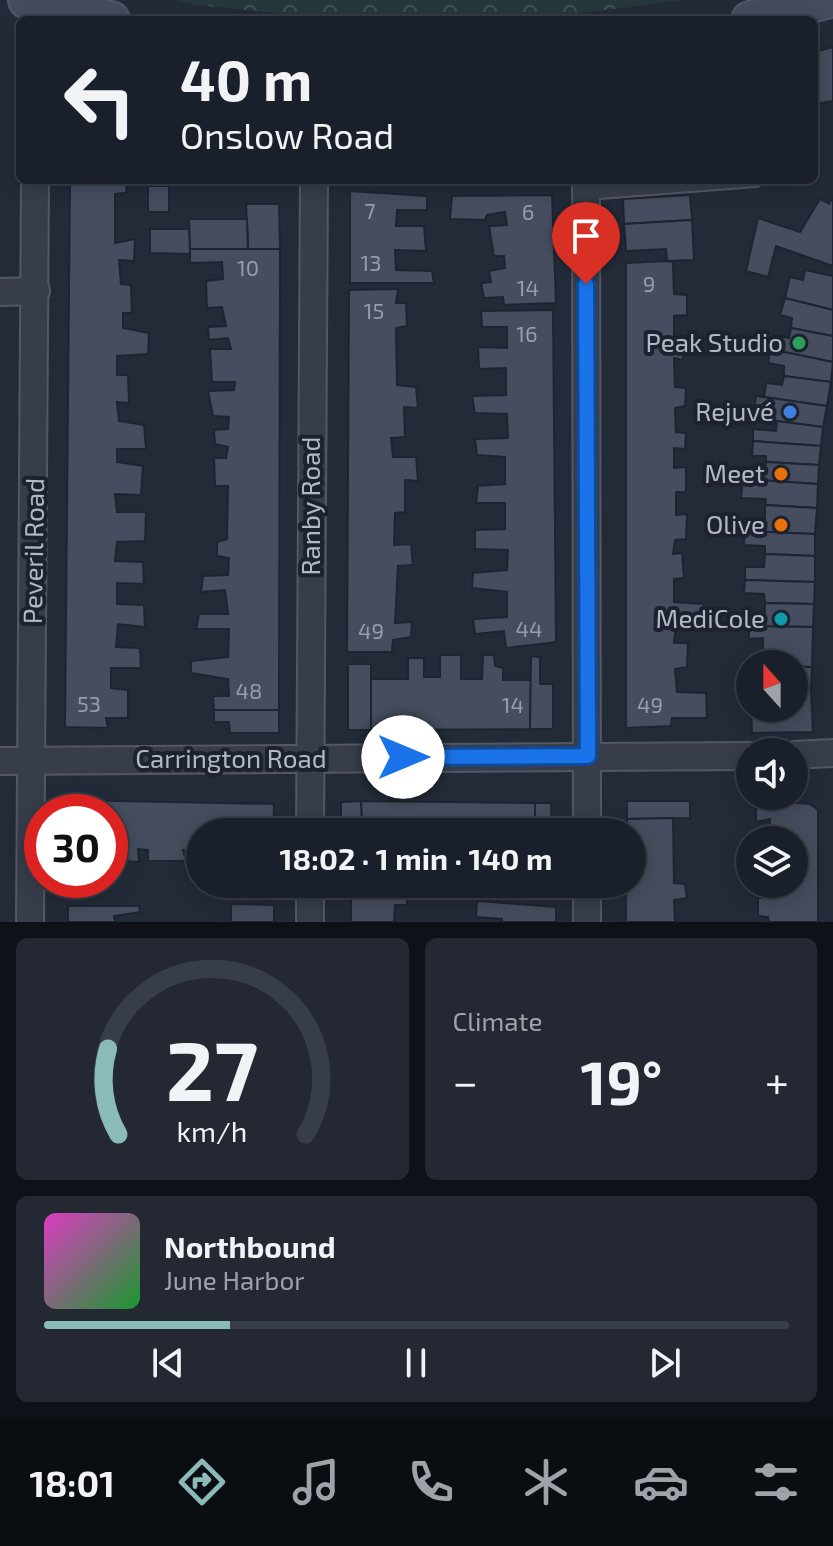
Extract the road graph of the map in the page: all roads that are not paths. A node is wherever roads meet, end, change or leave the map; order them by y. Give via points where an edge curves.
1 (826, 0) edge
2 (31, 7) edge
3 (86, 16) edge
4 (765, 16) edge
5 (35, 184) edge
6 (314, 184) edge
7 (659, 184) edge
8 (586, 187) edge
9 (36, 291) junction
10 (0, 292) edge
11 (833, 753) edge
12 (808, 754) edge
13 (588, 756) junction
14 (736, 756) edge
15 (310, 758) junction
16 (32, 760) junction
17 (0, 761) edge
18 (310, 818) edge
19 (587, 818) edge
20 (310, 898) edge
21 (587, 898) edge
22 (30, 922) edge
23 (310, 922) edge
24 (587, 922) edge

1 - 4 street
2 - 3 street
5 - 9 street, Peveril Road
6 - 15 street, Ranby Road
7 - 8 lane
8 - 13 street
9 - 10 street
9 - 16 street, Peveril Road
11 - 12 street
13 - 14 street, Carrington Road
13 - 15 street, Carrington Road
13 - 19 street
15 - 16 street, Carrington Road
15 - 18 street, Ranby Road
16 - 17 street, Carrington Road
16 - 22 street, Peveril Road
20 - 23 street
21 - 24 street

